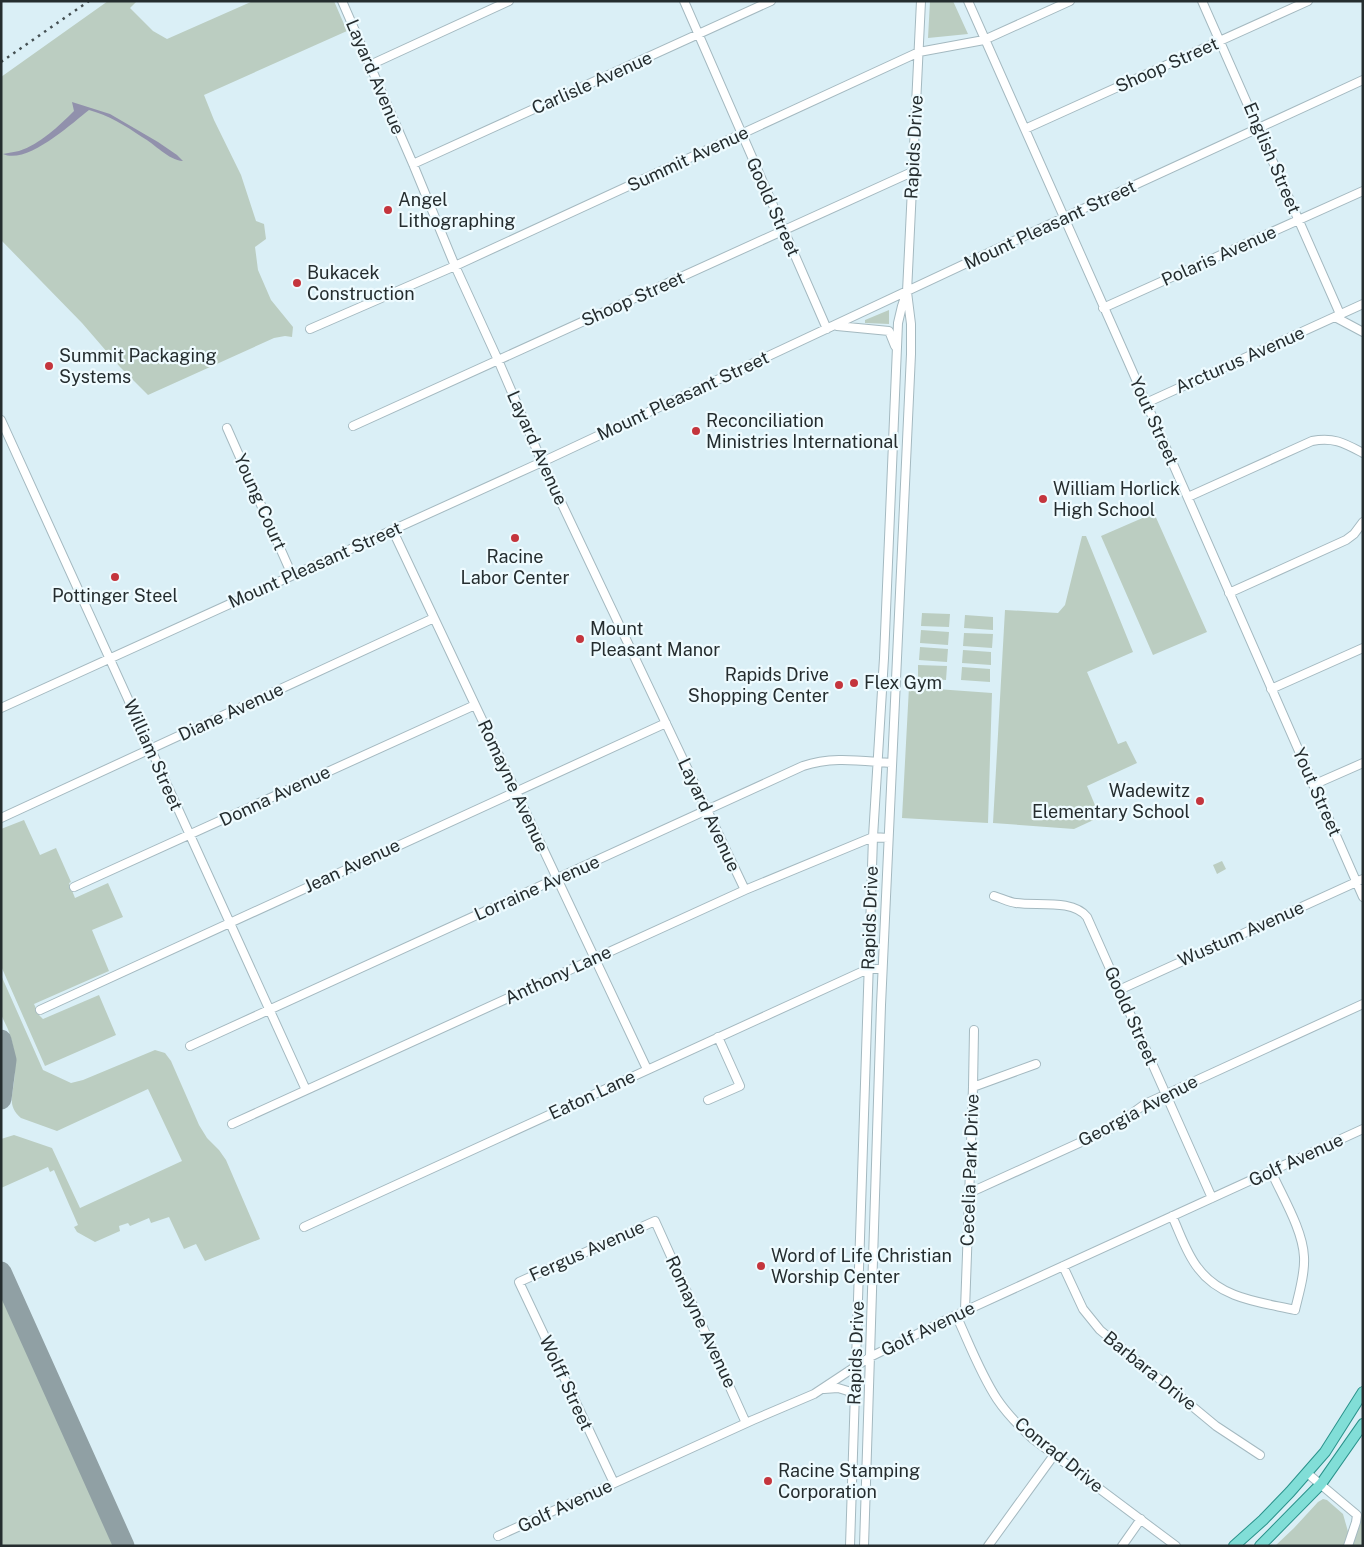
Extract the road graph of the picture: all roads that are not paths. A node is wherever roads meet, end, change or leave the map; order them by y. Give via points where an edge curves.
1 (342, 1) edge
2 (509, 1) edge
3 (684, 1) edge
4 (771, 1) edge
5 (921, 1) edge
6 (968, 1) edge
7 (1070, 1) edge
8 (1202, 1) edge
9 (1308, 1) edge
10 (698, 34) junction
11 (984, 40) junction
12 (1221, 42) junction
13 (919, 52) junction
14 (370, 65) junction
15 (1363, 80) edge
16 (1025, 128) junction
17 (1259, 128) junction
18 (742, 134) junction
19 (413, 164) junction
20 (912, 172) junction
21 (1363, 190) edge
22 (1063, 218) junction
23 (1298, 220) junction
24 (784, 230) junction
25 (455, 266) junction
26 (907, 292) junction
27 (1363, 304) edge
28 (1104, 308) junction
29 (1338, 316) junction
30 (835, 326) junction
31 (310, 329) dead end
32 (827, 329) junction
33 (1363, 332) edge
34 (897, 353) junction
35 (498, 360) junction
36 (1146, 402) junction
37 (1, 420) edge
38 (353, 426) dead end
39 (227, 428) dead end
40 (1363, 453) edge
41 (542, 462) junction
42 (1188, 497) junction
43 (1363, 522) edge
44 (392, 531) junction
45 (292, 575) junction
46 (1230, 593) junction
47 (434, 618) junction
48 (1363, 648) edge
49 (109, 658) junction
50 (1272, 689) junction
51 (475, 704) junction
52 (1, 708) edge
53 (666, 723) junction
54 (151, 750) junction
55 (877, 762) junction
56 (891, 763) junction
57 (1363, 763) edge
58 (1314, 785) junction
59 (516, 791) junction
60 (707, 810) junction
61 (1, 818) edge
62 (189, 835) junction
63 (873, 837) junction
64 (888, 838) junction
65 (557, 879) junction
66 (1360, 881) edge
67 (74, 887) dead end
68 (745, 890) junction
69 (994, 896) dead end
70 (1363, 897) edge
71 (229, 922) junction
72 (595, 958) junction
73 (868, 969) junction
74 (882, 970) junction
75 (1119, 990) junction
76 (1363, 1004) edge
77 (40, 1010) dead end
78 (269, 1010) junction
79 (974, 1030) dead end
80 (718, 1037) junction
81 (190, 1046) dead end
82 (1036, 1064) dead end
83 (647, 1069) junction
84 (865, 1080) junction
85 (878, 1080) junction
86 (973, 1087) junction
87 (306, 1090) junction
88 (1166, 1094) junction
89 (708, 1100) dead end
90 (232, 1124) dead end
91 (1363, 1129) edge
92 (862, 1153) junction
93 (876, 1153) junction
94 (1271, 1171) junction
95 (969, 1194) junction
96 (1212, 1198) junction
97 (1172, 1216) junction
98 (860, 1220) junction
99 (874, 1220) junction
100 (655, 1221) joint
101 (304, 1227) dead end
102 (1063, 1266) junction
103 (859, 1271) junction
104 (872, 1272) junction
105 (519, 1282) joint
106 (858, 1300) junction
107 (872, 1300) junction
108 (965, 1310) junction
109 (956, 1315) junction
110 (870, 1357) junction
111 (855, 1366) junction
112 (822, 1389) junction
113 (1363, 1392) edge
114 (854, 1401) junction
115 (746, 1423) junction
116 (1363, 1424) edge
117 (1054, 1455) junction
118 (1260, 1455) dead end
119 (866, 1467) junction
120 (853, 1468) junction
121 (1307, 1473) junction
122 (614, 1484) junction
123 (1321, 1484) junction
124 (1141, 1519) junction
125 (498, 1536) dead end
126 (851, 1544) edge
127 (864, 1544) edge
128 (988, 1546) edge
129 (1122, 1546) edge
130 (1176, 1546) edge
131 (1234, 1546) edge
132 (1260, 1546) edge
133 (1348, 1546) edge

1 - 14 street, Layard Avenue
2 - 14 street
3 - 10 street, Goold Street
4 - 10 street, Carlisle Avenue
5 - 13 street, Rapids Drive
6 - 11 street, Yout Street
7 - 11 street, Summit Avenue
8 - 12 street, English Street
9 - 12 street, Shoop Street
10 - 18 street, Goold Street
10 - 19 street, Carlisle Avenue
11 - 13 street, Summit Avenue
11 - 16 street, Yout Street
12 - 16 street, Shoop Street
12 - 17 street, English Street
13 - 18 street, Summit Avenue
13 - 20 street, Rapids Drive
14 - 19 street, Layard Avenue
15 - 17 street, Mount Pleasant Street
16 - 22 street, Yout Street
17 - 22 street, Mount Pleasant Street
17 - 23 street, English Street
18 - 24 street, Goold Street
18 - 25 street, Summit Avenue
19 - 25 street, Layard Avenue
20 - 24 street, Shoop Street
20 - 26 street, Rapids Drive
21 - 23 street, Polaris Avenue
22 - 26 street, Mount Pleasant Street
22 - 28 street, Yout Street
23 - 28 street, Polaris Avenue
23 - 29 street, English Street
24 - 32 street, Goold Street
24 - 35 street, Shoop Street
25 - 31 street, Summit Avenue
25 - 35 street, Layard Avenue
26 - 30 street, Mount Pleasant Street
26 - 34 street, Rapids Drive via 898,323
26 - 56 street, Rapids Drive via 911,354
27 - 29 street, Arcturus Avenue
28 - 36 street, Yout Street
29 - 33 street
29 - 36 street, Arcturus Avenue
30 - 32 street, Mount Pleasant Street
30 - 34 street via 889,331
32 - 41 street, Mount Pleasant Street
34 - 55 street, Rapids Drive
35 - 38 street, Shoop Street
35 - 41 street, Layard Avenue
36 - 42 street, Yout Street
37 - 49 street, William Street
39 - 45 street, Young Court
40 - 42 street via 1333,440 1312,441
41 - 44 street, Mount Pleasant Street
41 - 53 street, Layard Avenue
42 - 46 street, Yout Street
43 - 46 street via 1354,534 1340,543
44 - 45 street, Mount Pleasant Street
44 - 47 street, Romayne Avenue
45 - 49 street, Mount Pleasant Street
46 - 50 street, Yout Street
47 - 51 street, Romayne Avenue
47 - 54 street, Diane Avenue
48 - 50 street
49 - 52 street, Mount Pleasant Street
49 - 54 street, William Street
50 - 58 street, Yout Street
51 - 59 street, Romayne Avenue
51 - 62 street, Donna Avenue
53 - 59 street, Jean Avenue
53 - 60 street, Layard Avenue
54 - 61 street, Diane Avenue
54 - 62 street, William Street
55 - 56 street, Lorraine Avenue
55 - 60 street, Lorraine Avenue via 834,759 813,763
55 - 63 street, Rapids Drive
56 - 64 street, Rapids Drive
57 - 58 street
58 - 66 street, Yout Street
59 - 65 street, Romayne Avenue
59 - 71 street, Jean Avenue
60 - 65 street, Lorraine Avenue
60 - 68 street, Layard Avenue
62 - 67 street, Donna Avenue
62 - 71 street, William Street
63 - 64 street, Anthony Lane
63 - 68 street, Anthony Lane
63 - 73 street, Rapids Drive
64 - 74 street, Rapids Drive
65 - 72 street, Romayne Avenue
65 - 78 street, Lorraine Avenue
66 - 70 street, Yout Street
66 - 75 street, Wustum Avenue
68 - 72 street, Anthony Lane
69 - 75 street, Goold Street via 1014,903 1071,906 1083,912
71 - 77 street, Jean Avenue
71 - 78 street, William Street
72 - 83 street, Romayne Avenue
72 - 87 street, Anthony Lane
73 - 74 street, Eaton Lane
73 - 80 street, Eaton Lane
73 - 84 street, Rapids Drive
74 - 85 street, Rapids Drive
75 - 88 street, Goold Street
76 - 88 street, Georgia Avenue
78 - 81 street, Lorraine Avenue
78 - 87 street, William Street
79 - 86 street, Cecelia Park Drive
80 - 83 street, Eaton Lane
80 - 89 street via 740,1086
82 - 86 street
83 - 101 street, Eaton Lane
84 - 85 street
84 - 92 street, Rapids Drive
85 - 93 street, Rapids Drive
86 - 95 street, Cecelia Park Drive
87 - 90 street, Anthony Lane
88 - 95 street, Georgia Avenue via 1144,1104 1112,1128
88 - 96 street, Goold Street
91 - 94 street, Golf Avenue
92 - 93 street
92 - 98 street, Rapids Drive
93 - 99 street, Rapids Drive
94 - 96 street, Golf Avenue
94 - 97 street via 1300,1235 1305,1259 1295,1310 1238,1297 1216,1286 1197,1267
95 - 108 street, Cecelia Park Drive
96 - 97 street, Golf Avenue
97 - 102 street, Golf Avenue
98 - 99 street
98 - 103 street, Rapids Drive
99 - 104 street, Rapids Drive
100 - 105 street, Fergus Avenue
100 - 115 street, Romayne Avenue
102 - 108 street, Golf Avenue
102 - 118 street, Barbara Drive via 1083,1309 1100,1330 1216,1426
103 - 104 street
103 - 106 street, Rapids Drive
104 - 107 street, Rapids Drive
105 - 122 street, Wolff Street
106 - 107 street
106 - 111 street, Rapids Drive
107 - 110 street, Rapids Drive
108 - 109 street, Golf Avenue
109 - 110 street, Golf Avenue
109 - 117 street, Conrad Drive via 997,1399 1033,1440
110 - 111 street, Golf Avenue
110 - 119 street, Rapids Drive
111 - 112 street, Golf Avenue
111 - 114 street, Rapids Drive
112 - 114 street via 848,1390
112 - 115 street, Golf Avenue
113 - 121 main road via 1325,1452
114 - 120 street, Rapids Drive
115 - 122 street, Golf Avenue
116 - 123 main road
117 - 124 street, Conrad Drive
117 - 128 street
119 - 120 street
119 - 127 street, Rapids Drive
120 - 126 street, Rapids Drive
121 - 123 street
121 - 131 main road
122 - 125 street, Golf Avenue
123 - 132 main road
123 - 133 street via 1357,1514
124 - 129 street
124 - 130 street, Conrad Drive
126 - 127 street

